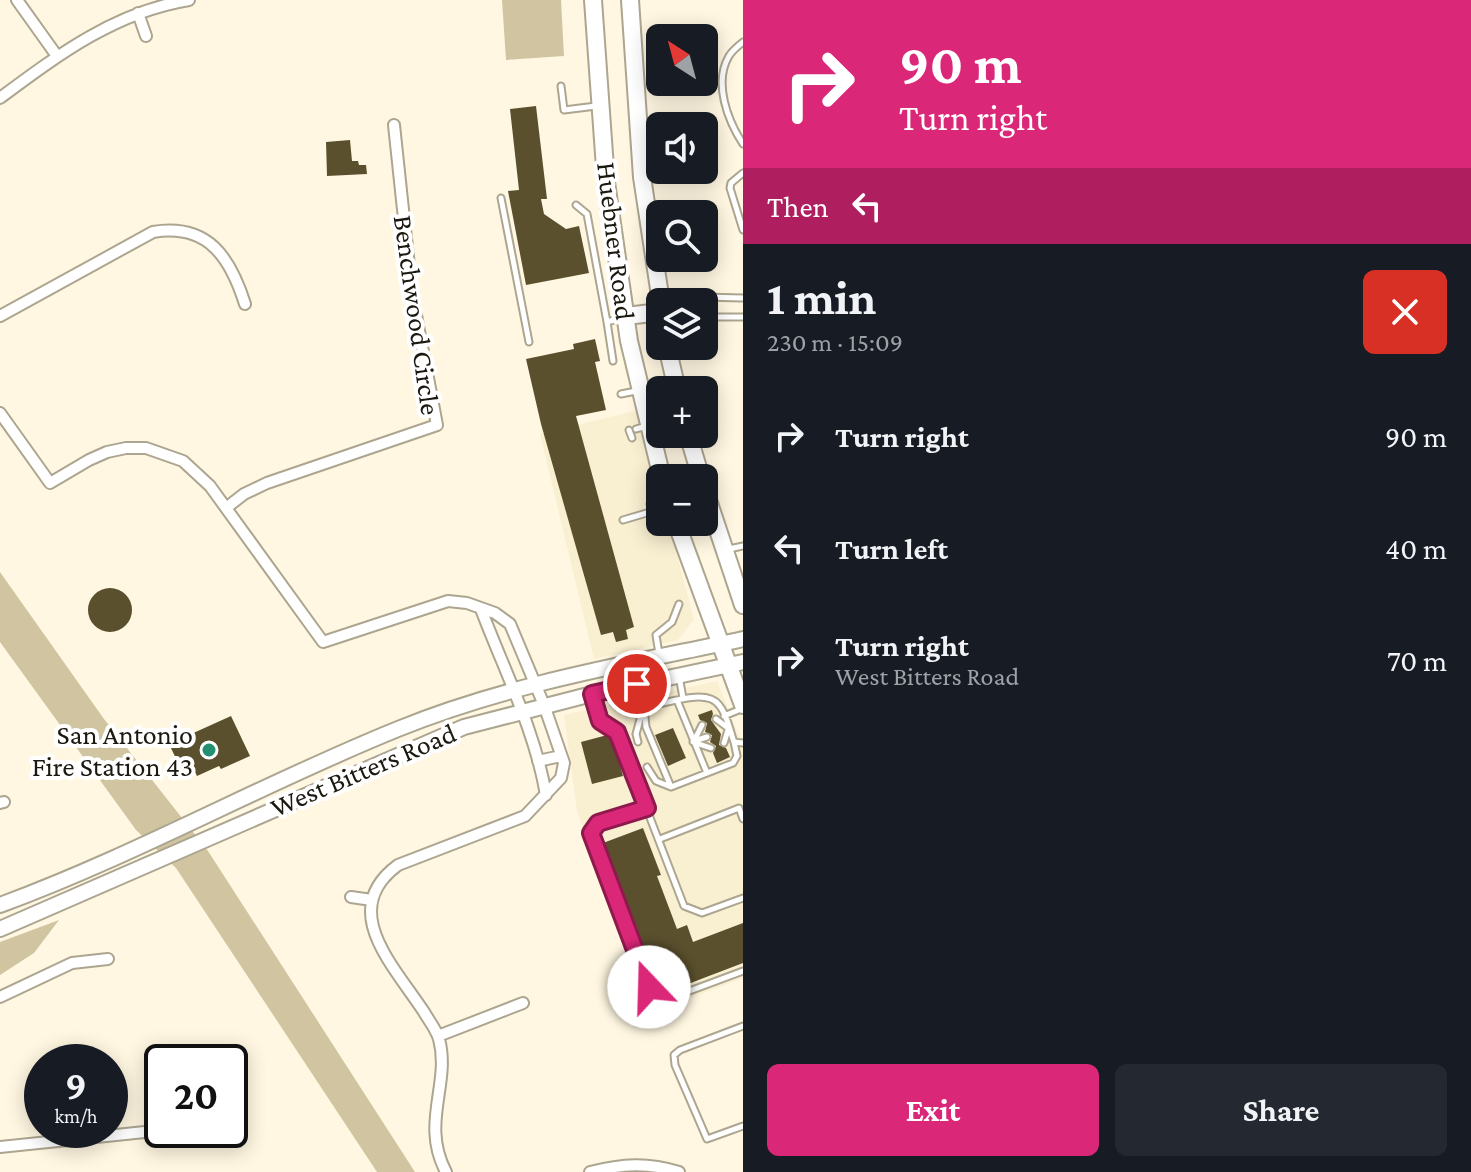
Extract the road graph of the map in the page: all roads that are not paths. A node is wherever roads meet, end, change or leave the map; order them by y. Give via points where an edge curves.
1 (17, 0) edge
2 (189, 0) edge
3 (593, 0) edge
4 (630, 0) edge
5 (138, 13) junction
6 (146, 36) dead end
7 (743, 42) edge
8 (57, 56) junction
9 (561, 86) dead end
10 (0, 98) edge
11 (601, 106) junction
12 (394, 125) dead end
13 (743, 144) edge
14 (743, 173) edge
15 (501, 198) dead end
16 (576, 205) dead end
17 (743, 230) edge
18 (659, 288) edge
19 (718, 297) edge
20 (743, 298) edge
21 (245, 304) dead end
22 (646, 314) edge
23 (0, 316) edge
24 (626, 316) junction
25 (718, 317) edge
26 (743, 317) edge
27 (607, 322) junction
28 (529, 342) dead end
29 (613, 361) dead end
30 (640, 390) junction
31 (621, 394) dead end
32 (0, 413) edge
33 (638, 428) junction
34 (632, 438) dead end
35 (655, 464) edge
36 (226, 508) junction
37 (646, 514) edge
38 (623, 520) dead end
39 (718, 532) edge
40 (681, 536) edge
41 (743, 546) edge
42 (724, 551) junction
43 (679, 604) dead end
44 (743, 605) edge
45 (481, 609) junction
46 (513, 631) junction
47 (492, 638) junction
48 (743, 639) edge
49 (720, 644) junction
50 (660, 657) junction
51 (735, 664) edge
52 (679, 675) junction
53 (634, 684) junction
54 (535, 685) junction
55 (513, 691) junction
56 (592, 694) junction
57 (680, 699) junction
58 (544, 705) junction
59 (743, 706) edge
60 (644, 707) junction
61 (521, 710) junction
62 (724, 716) junction
63 (716, 719) dead end
64 (702, 725) dead end
65 (729, 729) junction
66 (721, 732) dead end
67 (707, 737) dead end
68 (638, 742) dead end
69 (693, 742) junction
70 (734, 742) junction
71 (724, 743) dead end
72 (743, 743) edge
73 (711, 748) dead end
74 (561, 756) junction
75 (538, 761) junction
76 (647, 767) dead end
77 (707, 773) junction
78 (671, 787) junction
79 (250, 794) junction
80 (546, 795) junction
81 (647, 808) junction
82 (259, 814) junction
83 (198, 819) junction
84 (743, 819) edge
85 (211, 837) junction
86 (660, 839) junction
87 (351, 897) dead end
88 (743, 898) edge
89 (372, 900) junction
90 (0, 905) edge
91 (0, 929) edge
92 (108, 959) dead end
93 (743, 971) edge
94 (0, 997) edge
95 (523, 1003) dead end
96 (743, 1026) edge
97 (438, 1036) junction
98 (743, 1126) edge
99 (144, 1132) edge
100 (0, 1147) edge
101 (446, 1172) edge
102 (590, 1172) edge
103 (679, 1172) edge

1 - 8 street
2 - 5 street
3 - 11 main road, Huebner Road
4 - 18 main road, Huebner Road via 642,177
5 - 6 street
5 - 8 street
7 - 13 lane via 730,54 723,78 731,124
8 - 10 street
9 - 11 lane via 564,110
11 - 24 main road, Huebner Road via 606,182
12 - 36 street, Benchwood Circle via 412,294 437,425 254,488
14 - 17 lane via 730,188
15 - 28 lane
16 - 27 lane via 587,214
19 - 20 lane
21 - 23 street via 238,282 213,245 198,234 173,229 153,232
22 - 24 main road
24 - 27 lane
24 - 30 main road, Huebner Road
25 - 26 lane
27 - 29 lane
30 - 31 lane
30 - 33 main road, Huebner Road
32 - 36 street via 50,483 107,452 146,448 190,467
33 - 34 lane
33 - 35 main road, Huebner Road
36 - 45 street via 323,642 436,603 467,603
37 - 38 lane
39 - 42 main road
40 - 49 main road
41 - 42 lane
42 - 44 main road
43 - 50 lane via 672,622 656,635
45 - 46 street via 495,613
45 - 47 street
46 - 47 street
46 - 54 street
47 - 55 street
48 - 49 main road, West Bitters Road
49 - 50 main road, West Bitters Road
49 - 51 main road
50 - 54 main road, West Bitters Road
51 - 52 main road, West Bitters Road
51 - 59 main road
52 - 53 main road, West Bitters Road
52 - 57 lane
53 - 56 main road, West Bitters Road
53 - 60 lane
54 - 55 main road, West Bitters Road
54 - 58 street
55 - 61 street
55 - 79 main road, West Bitters Road via 398,729
56 - 58 main road, West Bitters Road
56 - 81 lane via 600,721 617,732
57 - 60 lane
57 - 62 lane via 709,698
57 - 69 lane
58 - 61 main road, West Bitters Road
58 - 74 street
59 - 62 lane
60 - 68 lane
60 - 78 lane via 646,727
61 - 75 street
61 - 82 main road, West Bitters Road via 464,727
62 - 65 lane
63 - 65 lane
64 - 69 lane
65 - 66 lane
65 - 70 lane
65 - 71 lane
67 - 69 lane
69 - 73 lane
69 - 77 lane
70 - 72 lane
70 - 77 lane via 735,761
74 - 75 street
74 - 80 street via 561,778
75 - 80 street
76 - 78 lane via 656,781
77 - 78 lane
79 - 82 lane
79 - 83 main road, West Bitters Road
80 - 89 street via 525,816 398,865 385,875
81 - 86 lane
81 - 93 lane via 598,823 591,833 649,987 668,999
82 - 85 main road, West Bitters Road
83 - 85 lane
83 - 90 main road, West Bitters Road
84 - 86 lane via 739,808
85 - 91 main road, West Bitters Road
86 - 88 lane via 684,906 702,913
87 - 89 street
89 - 97 street via 372,932
92 - 94 street via 72,963
95 - 97 street
96 - 98 lane via 674,1055 707,1139
97 - 101 street via 442,1058 434,1124
99 - 100 street
102 - 103 street via 634,1163

